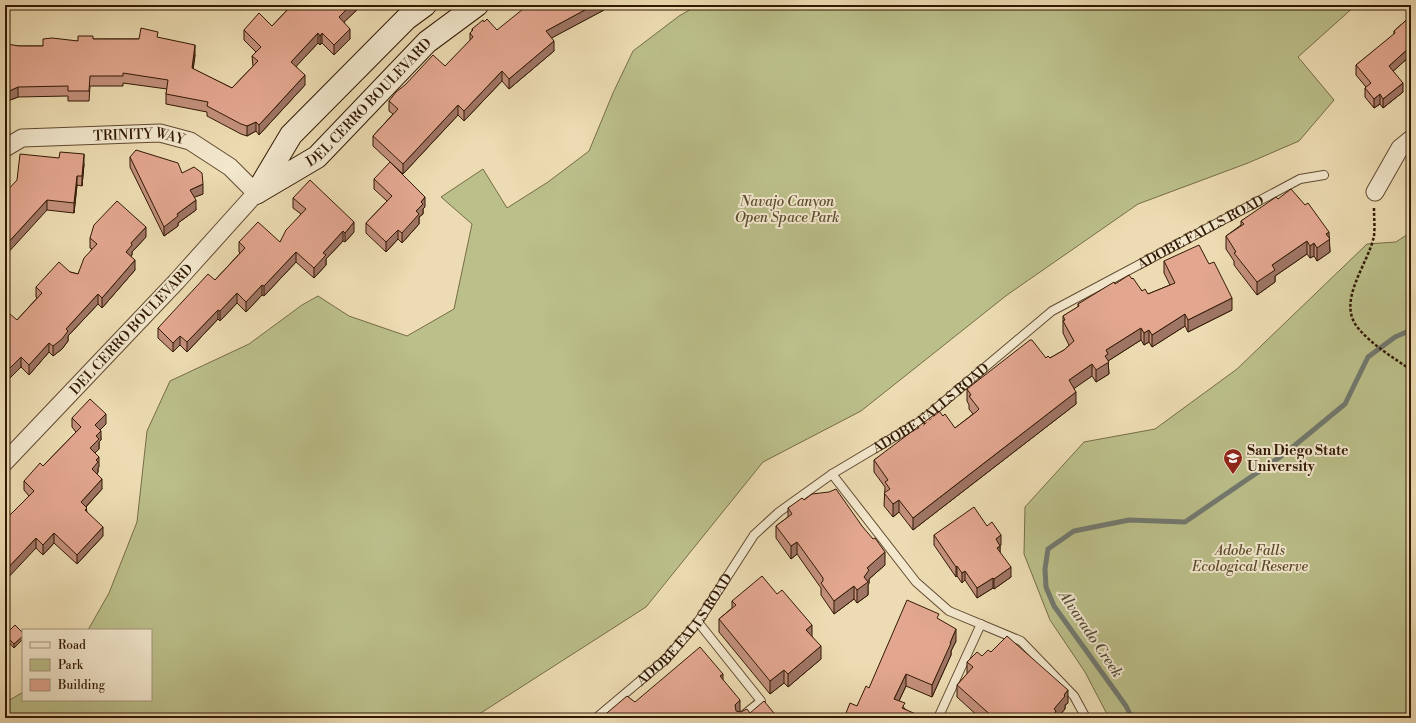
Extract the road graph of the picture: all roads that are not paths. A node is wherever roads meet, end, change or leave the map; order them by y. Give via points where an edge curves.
1 (425, 5) edge
2 (477, 5) edge
3 (1411, 139) edge
4 (5, 148) edge
5 (1324, 175) dead end
6 (1375, 192) road end
7 (256, 193) junction
8 (5, 462) edge
9 (832, 474) junction
10 (698, 622) junction
11 (981, 624) junction
12 (596, 718) edge
13 (740, 718) edge
14 (938, 718) edge
15 (1086, 718) edge

1 - 7 street, DEL CERRO BOULEVARD via 406,19 291,135
2 - 7 street, DEL CERRO BOULEVARD via 427,42 317,157
3 - 6 street via 1400,148
4 - 7 street, TRINITY WAY via 22,138 160,133 190,140 230,167
5 - 9 lane, ADOBE FALLS ROAD via 1300,179 1052,312 921,421
7 - 8 street, DEL CERRO BOULEVARD via 176,282
9 - 10 lane, ADOBE FALLS ROAD via 779,512 754,535
9 - 11 lane via 916,582 949,611
10 - 12 lane, ADOBE FALLS ROAD via 666,659
10 - 13 lane via 761,701
11 - 14 lane
11 - 15 lane via 1021,641 1074,696

